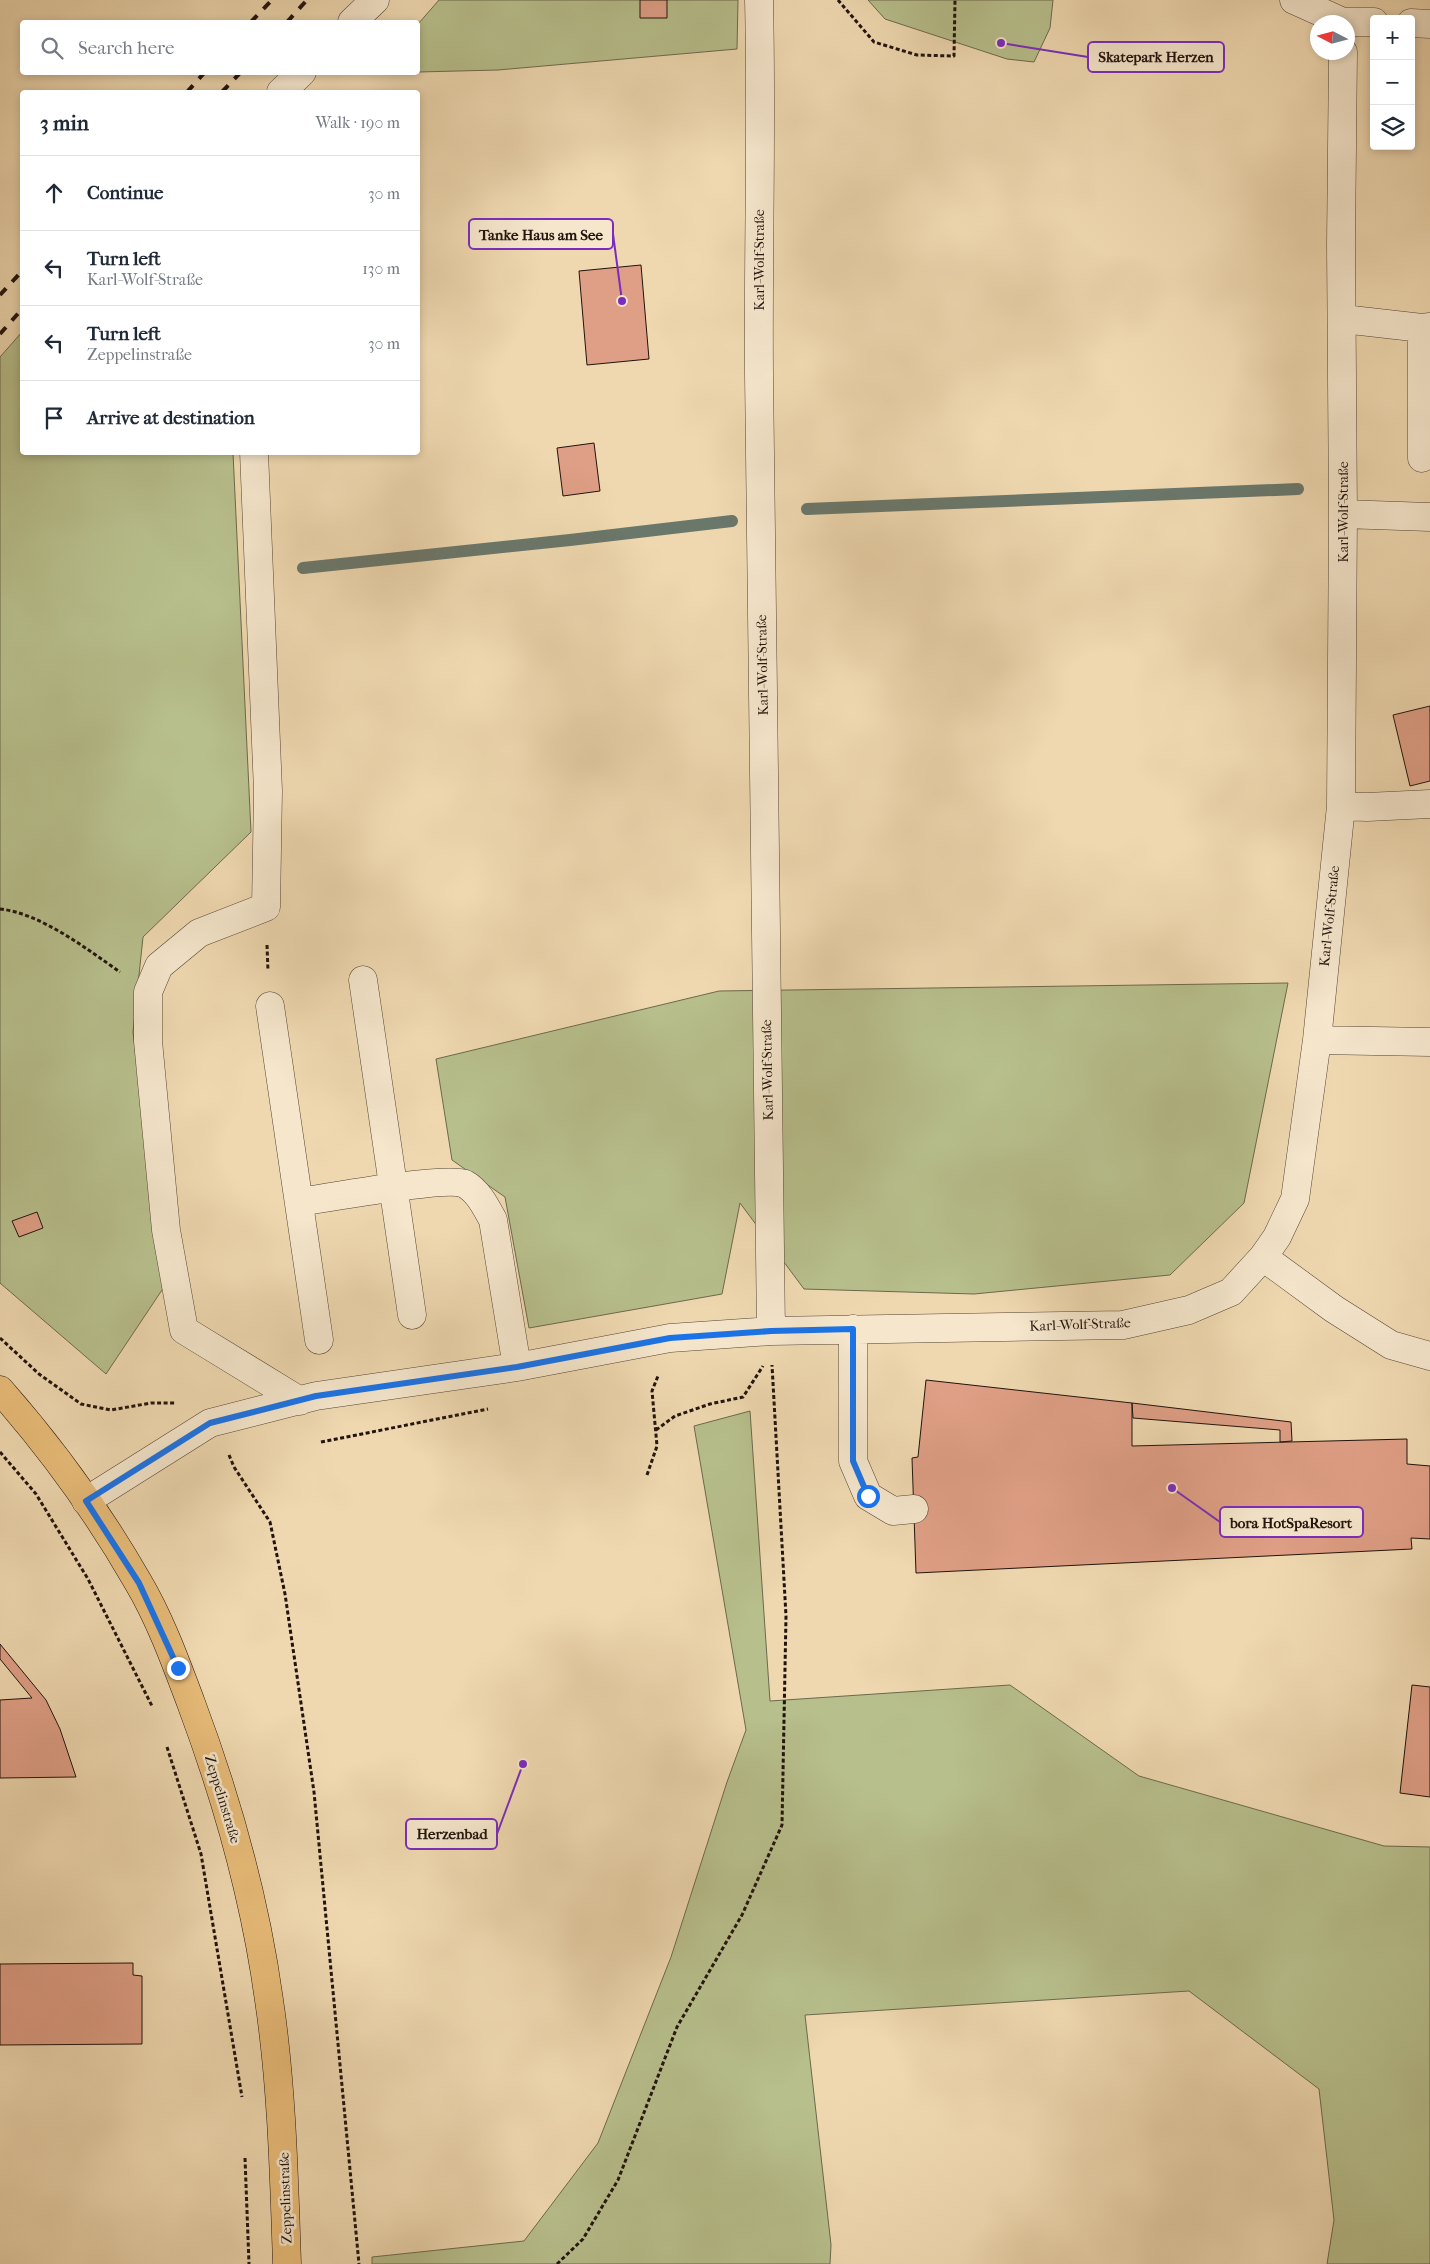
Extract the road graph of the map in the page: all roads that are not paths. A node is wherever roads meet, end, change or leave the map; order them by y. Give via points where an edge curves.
1 (375, 0) edge
2 (759, 0) edge
3 (1294, 0) edge
4 (1344, 0) edge
5 (1327, 15) edge
6 (1343, 15) edge
7 (354, 20) edge
8 (1355, 22) edge
9 (1370, 22) edge
10 (1415, 23) edge
11 (1430, 24) edge
12 (1343, 60) edge
13 (299, 75) edge
14 (283, 90) edge
15 (1343, 319) junction
16 (1426, 327) edge
17 (254, 455) edge
18 (1422, 458) dead end
19 (1343, 514) junction
20 (1430, 517) edge
21 (1430, 804) edge
22 (1341, 806) junction
23 (363, 980) dead end
24 (270, 1006) road end
25 (1317, 1040) junction
26 (1430, 1042) edge
27 (394, 1188) junction
28 (300, 1202) junction
29 (1263, 1257) junction
30 (412, 1315) dead end
31 (853, 1329) junction
32 (771, 1331) junction
33 (320, 1340) dead end
34 (1430, 1356) edge
35 (517, 1367) junction
36 (0, 1390) edge
37 (300, 1401) junction
38 (86, 1501) junction
39 (914, 1509) dead end
40 (287, 2264) edge

1 - 7 street
2 - 32 street, Karl-Wolf-Straße via 759,400
3 - 5 street
4 - 6 street
8 - 9 street
10 - 11 street
12 - 15 street, Karl-Wolf-Straße
13 - 14 street
15 - 16 street
15 - 19 street, Karl-Wolf-Straße
16 - 18 street
17 - 37 street via 268,791 266,907 199,933 159,966 148,992 148,1041 166,1230 184,1330
19 - 20 street
19 - 22 street, Karl-Wolf-Straße
21 - 22 street
22 - 25 street, Karl-Wolf-Straße
23 - 27 street
24 - 28 street
25 - 26 street
25 - 29 street, Karl-Wolf-Straße via 1295,1199 1277,1237
27 - 28 street
27 - 30 street
27 - 35 street via 446,1182 464,1184 482,1200 493,1220
28 - 33 street
29 - 31 street, Karl-Wolf-Straße via 1231,1292 1190,1310 1123,1325
29 - 34 street via 1334,1310 1391,1345
31 - 32 street, Karl-Wolf-Straße
31 - 39 street via 853,1461 868,1496 893,1511
32 - 35 street, Karl-Wolf-Straße via 670,1338
35 - 37 street, Karl-Wolf-Straße
36 - 38 main road, Zeppelinstraße via 34,1428
37 - 38 street, Karl-Wolf-Straße via 210,1423
38 - 40 main road, Zeppelinstraße via 139,1583 178,1668 210,1754 235,1835 255,1916 269,2001 283,2140

